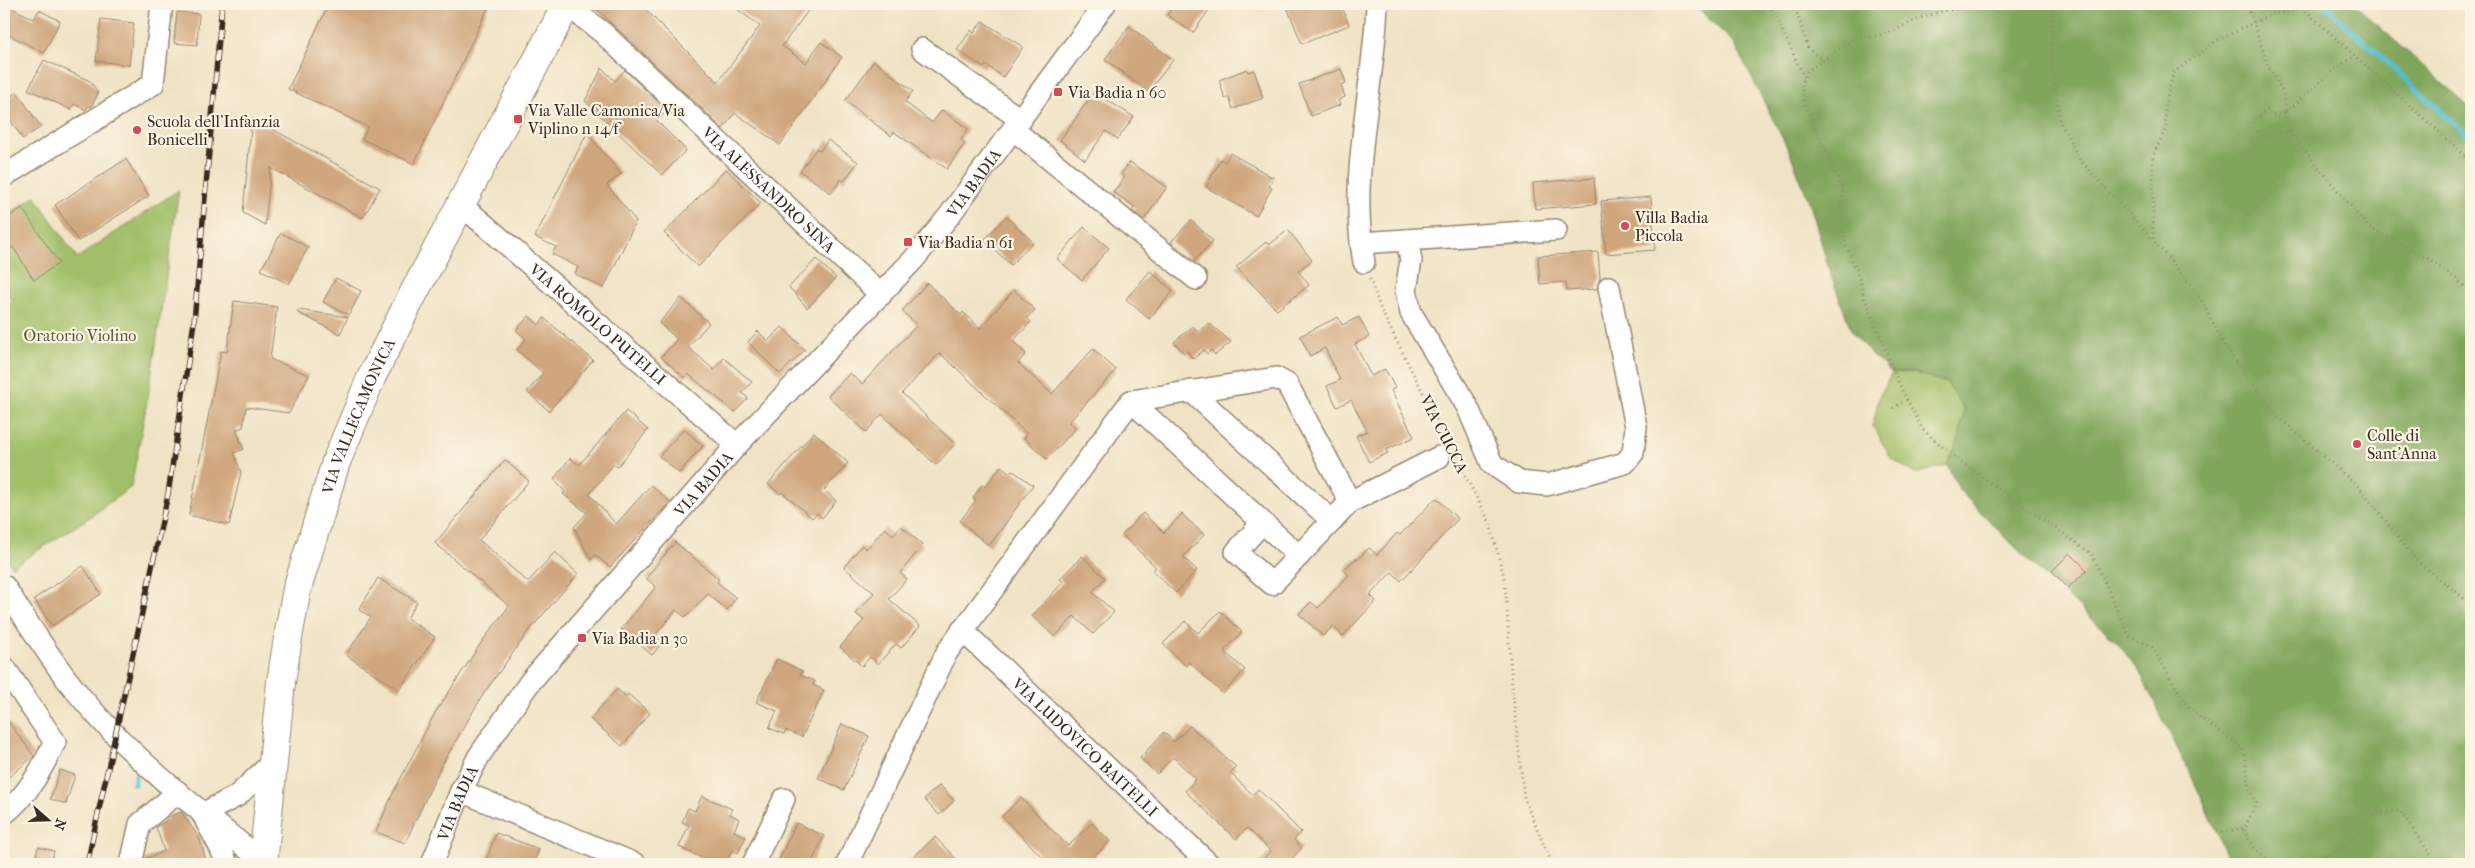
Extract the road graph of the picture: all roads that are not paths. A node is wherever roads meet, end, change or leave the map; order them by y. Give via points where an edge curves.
1 (162, 4) edge
2 (566, 4) edge
3 (1105, 4) edge
4 (1377, 4) edge
5 (922, 49) dead end
6 (1017, 125) junction
7 (5, 173) edge
8 (458, 209) junction
9 (1556, 230) dead end
10 (1407, 240) junction
11 (1196, 279) dead end
12 (1608, 287) dead end
13 (881, 295) junction
14 (1191, 391) junction
15 (1131, 401) junction
16 (737, 445) junction
17 (1447, 452) road end
18 (1350, 502) junction
19 (1332, 521) junction
20 (1262, 524) junction
21 (1299, 556) junction
22 (4, 586) edge
23 (962, 630) junction
24 (4, 667) edge
25 (274, 761) junction
26 (462, 791) junction
27 (178, 792) junction
28 (784, 799) dead end
29 (4, 814) edge
30 (202, 814) junction
31 (263, 863) edge
32 (131, 864) edge
33 (227, 864) edge
34 (432, 864) edge
35 (635, 864) edge
36 (753, 864) edge
37 (847, 864) edge
38 (1209, 864) edge

1 - 7 street via 152,84
2 - 8 main road, VIA VALLECAMONICA
2 - 13 street, VIA ALESSANDRO SINA via 603,33
3 - 6 street, VIA BADIA
4 - 10 street via 1376,38 1362,134 1359,191 1362,253
5 - 6 street
6 - 11 street
6 - 13 street, VIA BADIA via 950,216
8 - 16 street, VIA ROMOLO PUTELLI via 486,226
8 - 25 main road, VIA VALLECAMONICA via 372,376 336,462 297,589 281,682
9 - 10 street
10 - 12 street via 1411,260 1406,290 1411,313 1467,406 1492,464 1519,482 1547,485 1626,463 1633,452 1636,427
13 - 16 street, VIA BADIA
14 - 15 street
14 - 18 street via 1276,378 1287,384
14 - 19 street
15 - 20 street
15 - 23 street
16 - 26 street, VIA BADIA via 530,682 480,756
17 - 18 street
18 - 19 street
19 - 21 street
20 - 21 street
20 - 21 street via 1236,552 1272,584
22 - 27 street via 68,681 106,725
23 - 37 street via 946,652
23 - 38 street, VIA LUDOVICO BAITELLI
24 - 29 street via 55,742 20,801
25 - 30 street via 237,796
25 - 31 main road, VIA VALLECAMONICA
26 - 34 street, VIA BADIA
26 - 35 street
27 - 30 street
27 - 32 street via 140,824
28 - 36 street
30 - 31 street
30 - 33 street

